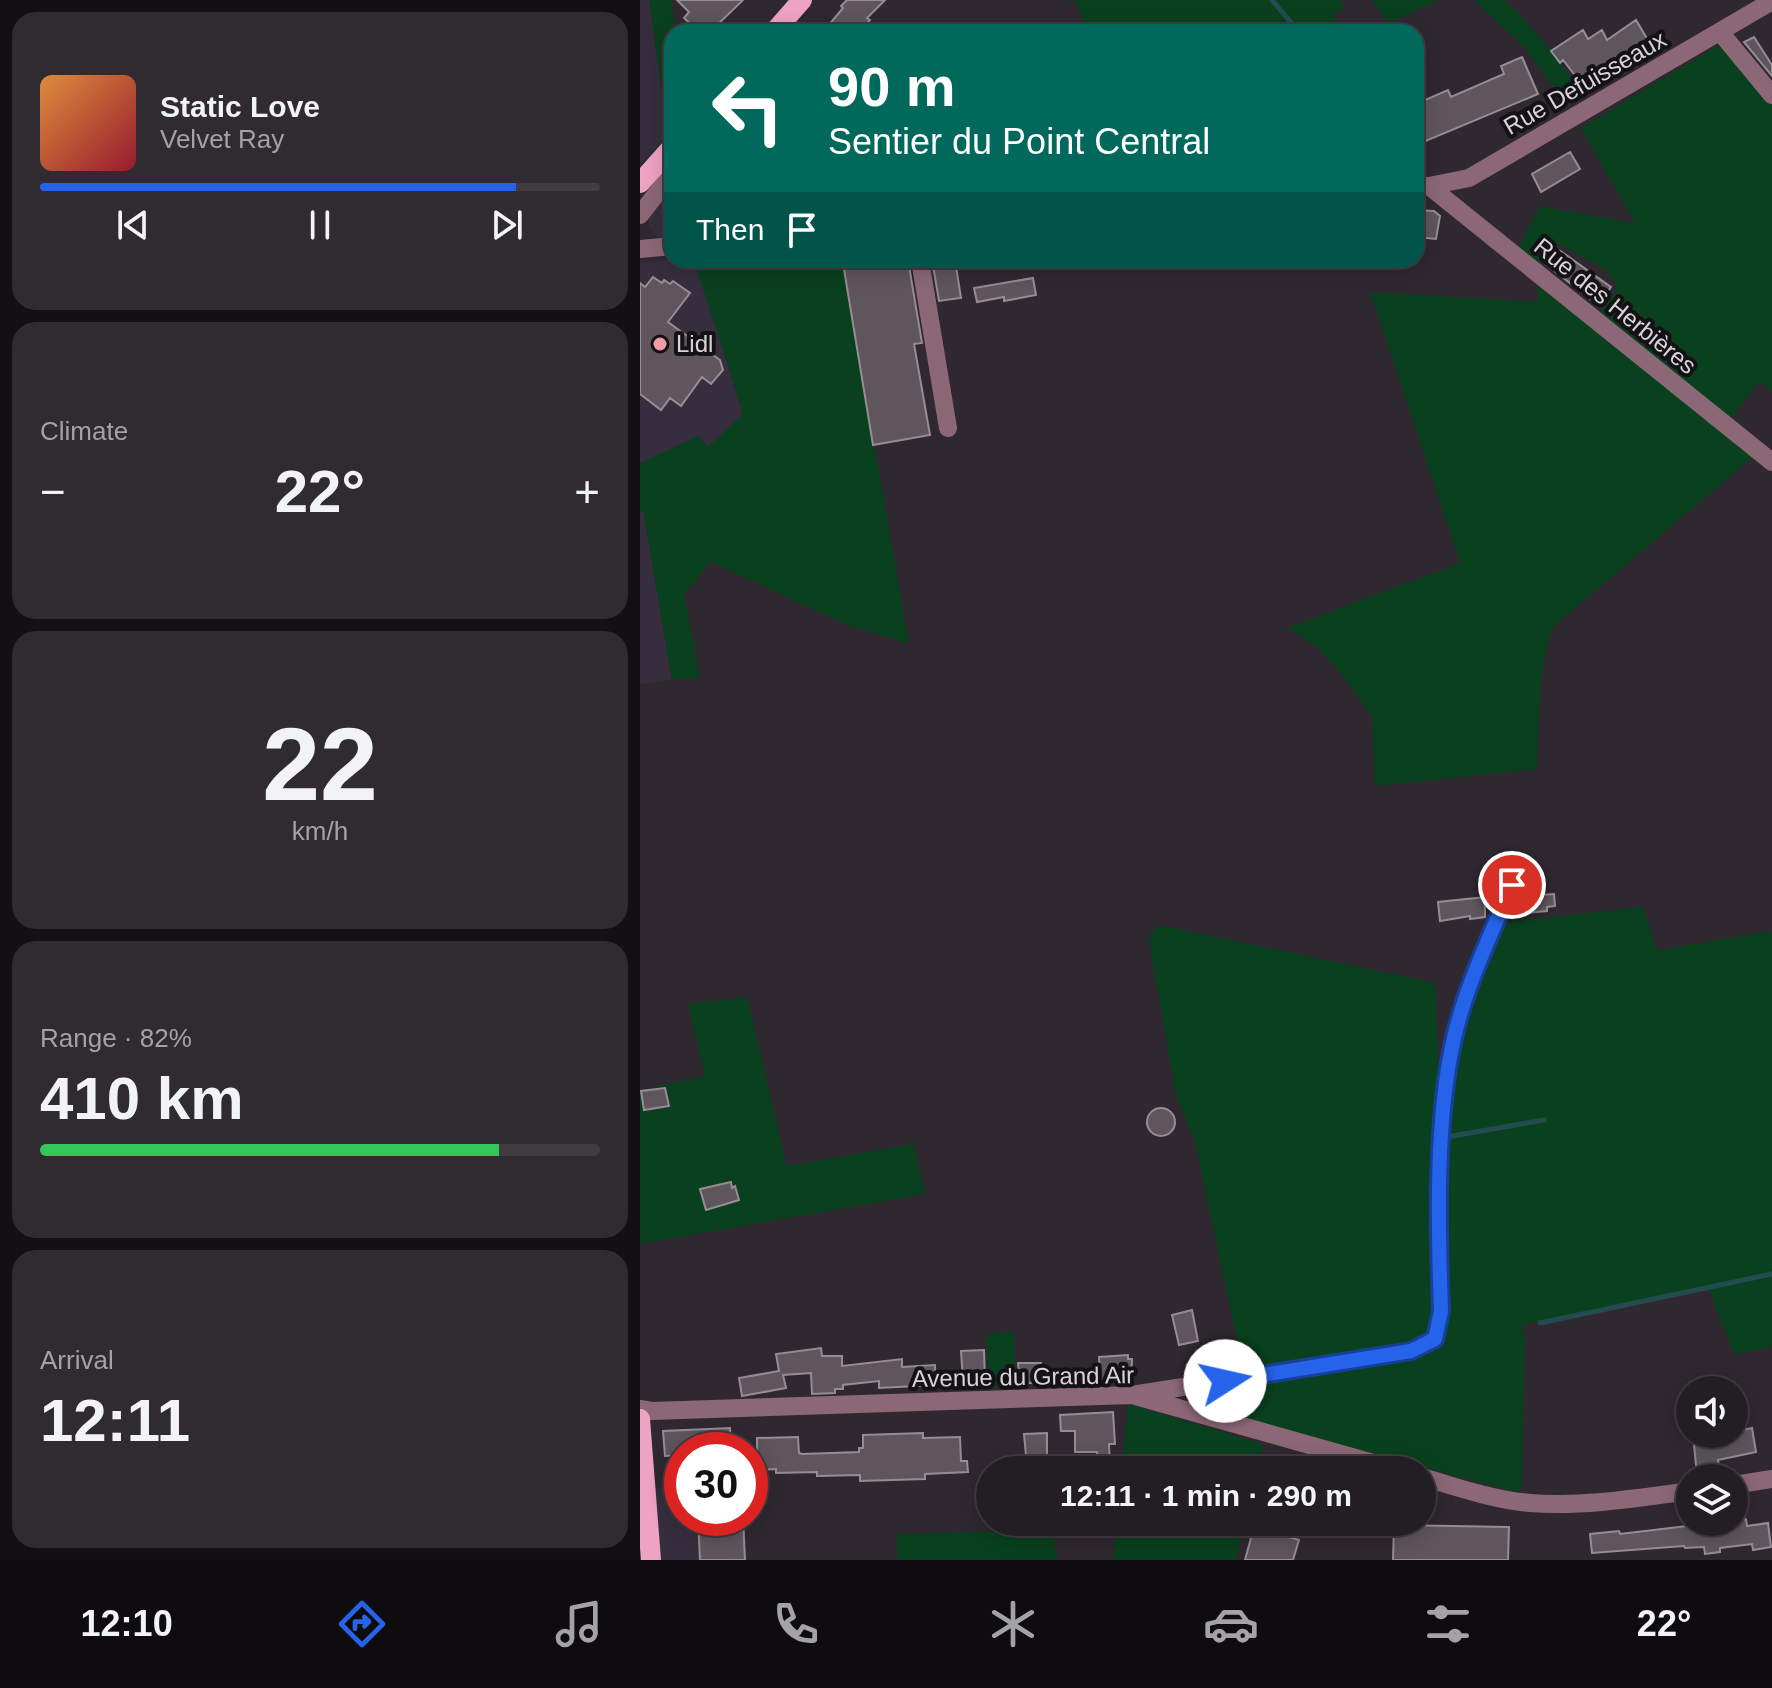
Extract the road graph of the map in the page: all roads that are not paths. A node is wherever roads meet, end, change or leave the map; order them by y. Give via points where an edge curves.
1 (802, 0) edge
2 (1772, 1) edge
3 (781, 24) edge
4 (1720, 32) junction
5 (1772, 95) edge
6 (664, 156) edge
7 (640, 183) edge
8 (664, 184) edge
9 (1424, 186) edge
10 (1424, 188) edge
11 (640, 215) edge
12 (921, 268) edge
13 (948, 428) dead end
14 (1772, 462) edge
15 (1512, 885) dead end
16 (1132, 1395) junction
17 (640, 1409) edge
18 (640, 1419) edge
19 (1348, 1456) edge
20 (1772, 1479) edge
21 (1436, 1481) edge
22 (1748, 1483) edge
23 (1676, 1493) edge
24 (651, 1560) edge

1 - 3 main road
2 - 4 street, Rue Defuisseaux
4 - 5 street
4 - 9 street, Rue Defuisseaux via 1469,178
6 - 7 main road
8 - 11 street
10 - 14 street, Rue des Herbières
12 - 13 street
15 - 16 street via 1463,1009 1447,1073 1441,1137 1441,1311 1435,1339 1411,1351
16 - 17 street, Avenue du Grand Air
16 - 19 street, Avenue du Grand Air
18 - 24 main road
20 - 22 street
21 - 23 street via 1530,1503

